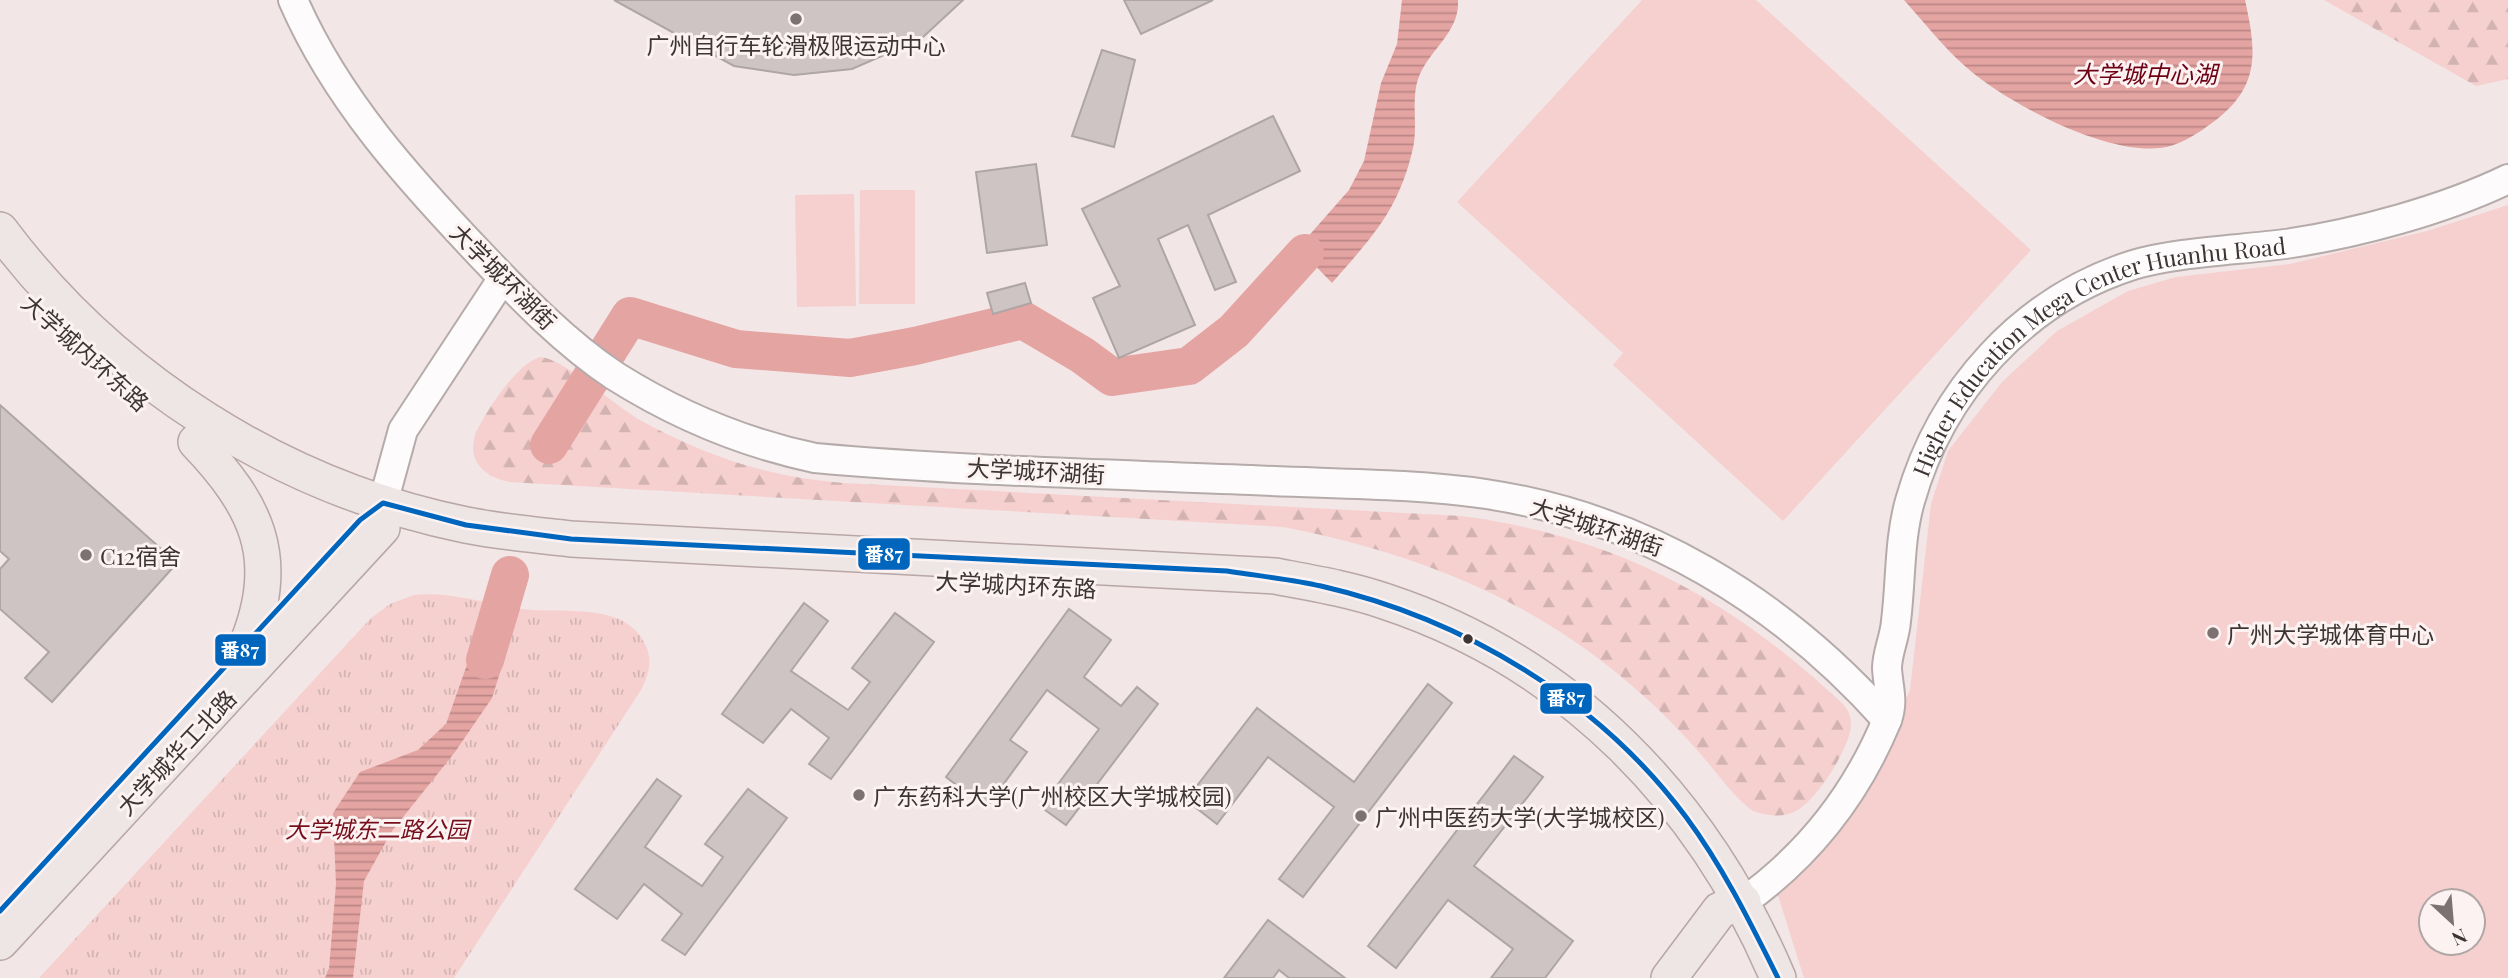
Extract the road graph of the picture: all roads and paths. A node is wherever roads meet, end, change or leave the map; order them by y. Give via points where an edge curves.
1 (293, 0) edge
2 (2508, 179) edge
3 (0, 230) edge
4 (0, 269) edge
5 (503, 278) junction
6 (196, 442) junction
7 (375, 517) junction
8 (248, 642) junction
9 (1890, 712) junction
10 (0, 911) edge
11 (1731, 914) junction
12 (0, 942) edge
13 (1670, 978) edge
14 (1696, 978) edge
15 (1752, 978) edge
16 (1778, 978) edge

1 - 5 street, 大学城环湖街 via 341,86 381,143
2 - 9 street, Higher Education Mega Center Huanhu Road via 2412,215 2330,234 2134,265 2045,307 2009,336 1948,410 1910,501 1887,666
3 - 7 main road, 大学城内环东路 via 72,313 150,381 209,422 316,477
4 - 6 main road, 大学城内环东路 via 55,330 103,373
5 - 7 street via 402,430
5 - 9 street, 大学城环湖街 via 579,350 615,376 732,436 772,449 815,458 1484,494 1544,506 1625,531 1715,574 1769,610
6 - 7 main road, 大学城内环东路 via 278,487
6 - 8 main road via 234,485 257,528 265,575
7 - 8 main road, 大学城华工北路
7 - 11 main road, 大学城内环东路 via 571,539 1227,571 1276,576 1384,601 1477,641 1583,709 1665,788
7 - 12 main road, 大学城华工北路
8 - 10 main road, 大学城华工北路
9 - 11 street via 1868,762 1839,810 1798,856
11 - 13 main road
11 - 14 main road
11 - 15 main road, 大学城内环东路
11 - 16 main road, 大学城内环东路

